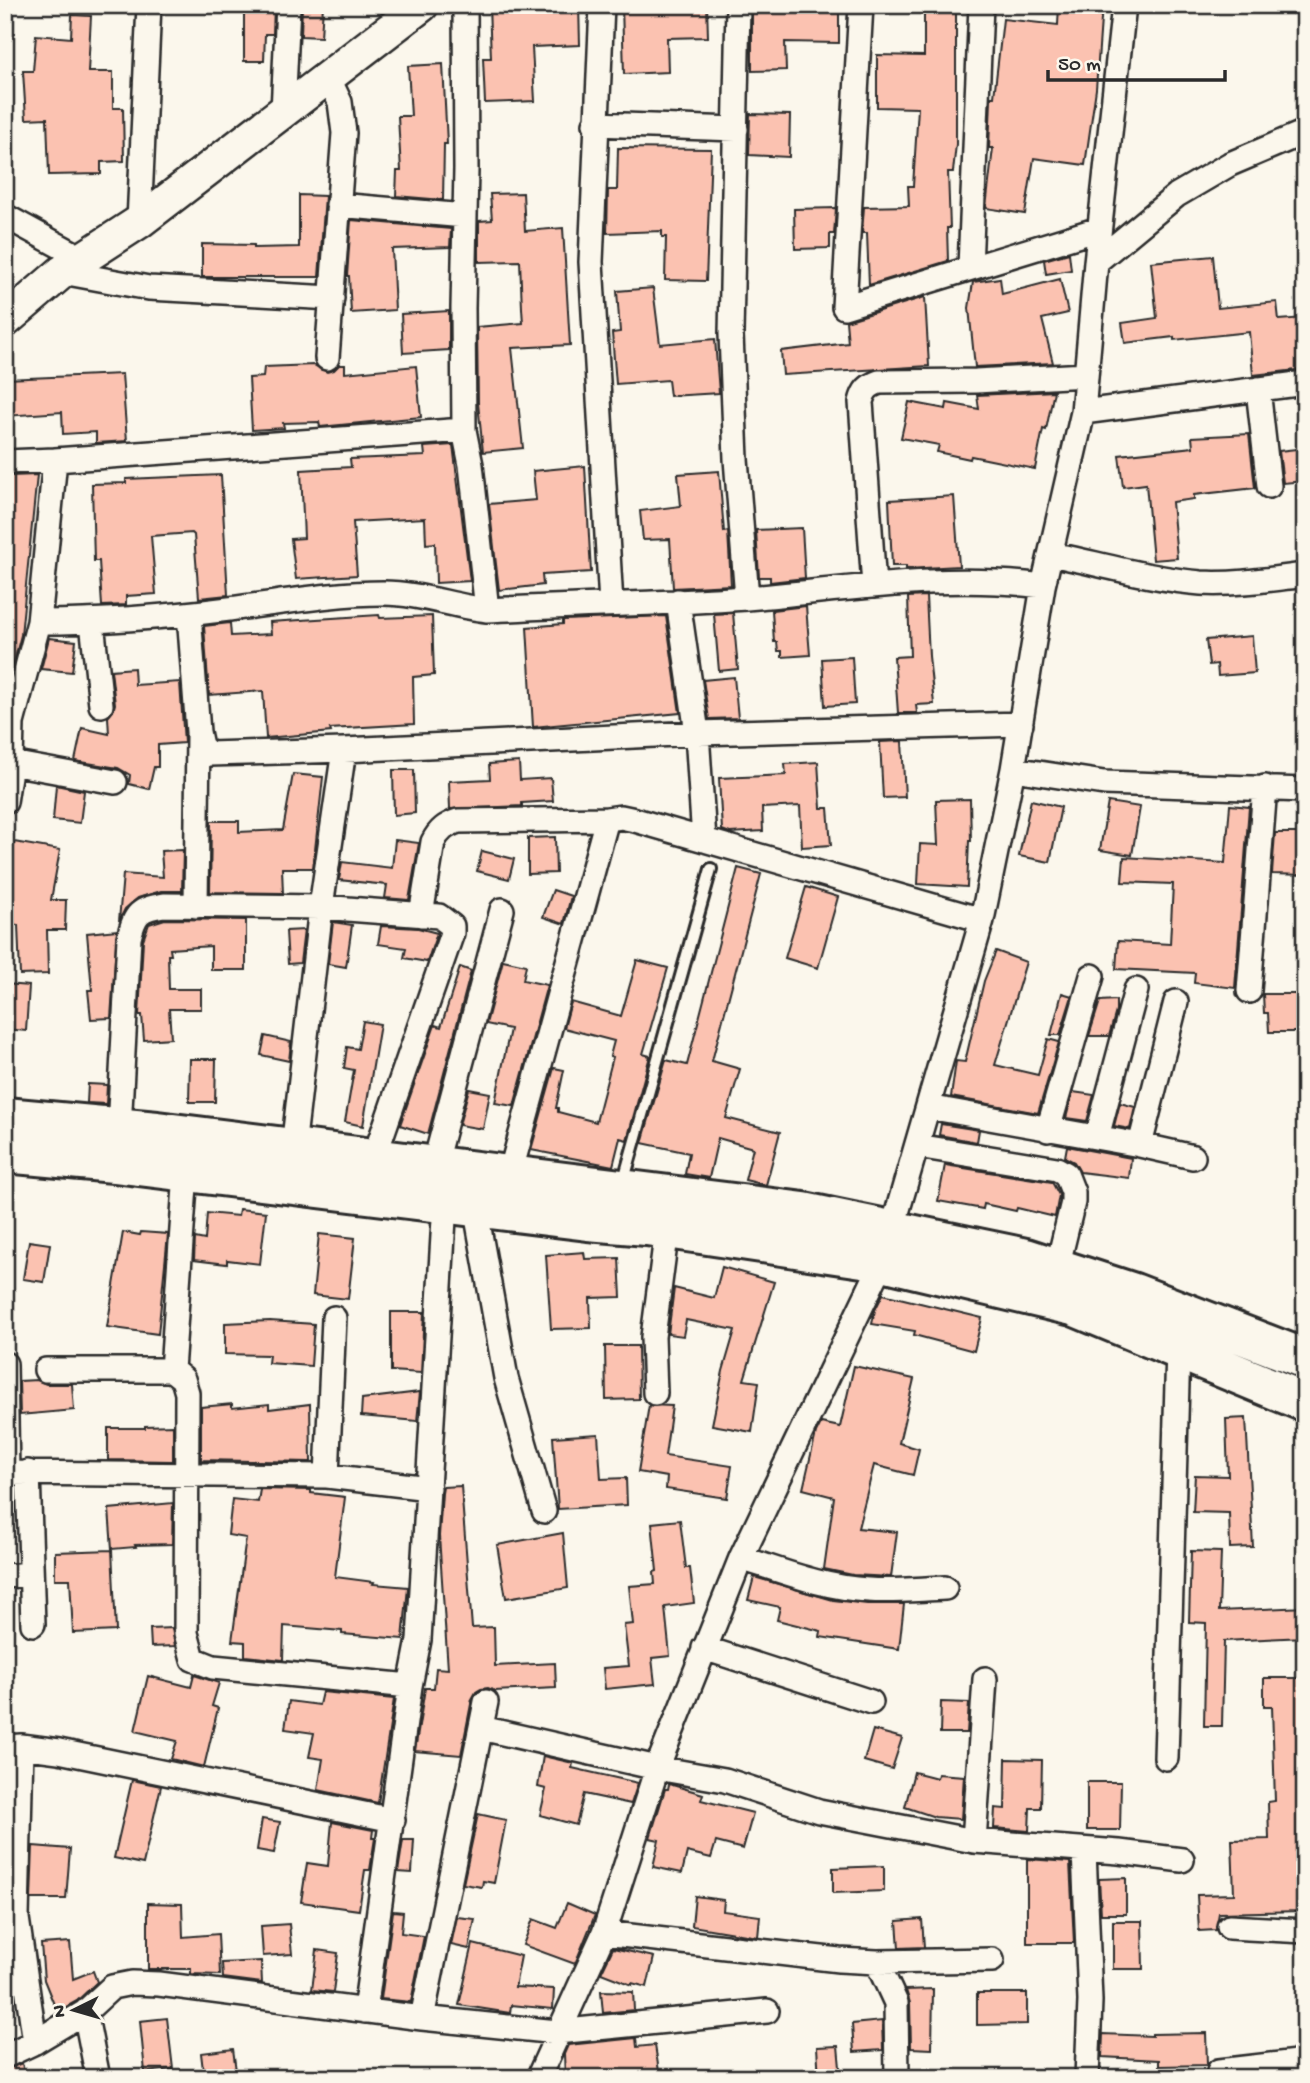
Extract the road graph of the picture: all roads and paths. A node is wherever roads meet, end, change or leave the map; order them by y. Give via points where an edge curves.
1 (149, 5) edge
2 (288, 5) edge
3 (422, 5) edge
4 (465, 5) edge
5 (602, 5) edge
6 (738, 5) edge
7 (861, 5) edge
8 (981, 5) edge
9 (1124, 5) edge
10 (328, 77) junction
11 (283, 112) junction
12 (595, 124) junction
13 (736, 129) junction
14 (1305, 132) edge
15 (338, 205) junction
16 (465, 215) junction
17 (5, 216) edge
18 (139, 222) junction
19 (1099, 229) junction
20 (1096, 262) junction
21 (72, 265) junction
22 (970, 267) junction
23 (332, 298) junction
24 (5, 321) edge
25 (327, 358) dead end
26 (1086, 376) junction
27 (1305, 383) edge
28 (1258, 389) junction
29 (1083, 412) junction
30 (464, 429) junction
31 (55, 460) junction
32 (5, 462) edge
33 (1269, 486) dead end
34 (1051, 554) junction
35 (1305, 575) edge
36 (874, 586) junction
37 (1043, 586) junction
38 (747, 598) junction
39 (678, 601) junction
40 (611, 604) junction
41 (487, 610) junction
42 (188, 614) junction
43 (38, 622) junction
44 (92, 622) junction
45 (101, 705) dead end
46 (9, 723) edge
47 (1021, 724) junction
48 (198, 732) junction
49 (697, 733) junction
50 (344, 750) junction
51 (11, 763) junction
52 (1013, 769) junction
53 (115, 782) dead end
54 (1265, 787) junction
55 (1305, 790) edge
56 (5, 802) edge
57 (607, 818) junction
58 (705, 840) junction
59 (711, 869) dead end
60 (196, 906) junction
61 (321, 907) junction
62 (502, 909) dead end
63 (421, 915) junction
64 (982, 920) junction
65 (1092, 976) dead end
66 (1136, 990) dead end
67 (1249, 991) dead end
68 (1176, 1002) dead end
69 (928, 1107) junction
70 (5, 1117) edge
71 (119, 1129) junction
72 (1048, 1130) junction
73 (1097, 1137) junction
74 (1140, 1145) junction
75 (917, 1146) junction
76 (293, 1148) junction
77 (5, 1153) edge
78 (1193, 1157) dead end
79 (374, 1158) junction
80 (433, 1166) junction
81 (186, 1172) junction
82 (510, 1174) junction
83 (621, 1188) junction
84 (460, 1204) junction
85 (667, 1229) junction
86 (888, 1246) junction
87 (1057, 1268) junction
88 (334, 1318) dead end
89 (1178, 1349) junction
90 (1305, 1359) edge
91 (5, 1364) edge
92 (46, 1370) dead end
93 (172, 1370) junction
94 (654, 1393) dead end
95 (1305, 1402) edge
96 (13, 1472) edge
97 (185, 1475) junction
98 (327, 1476) junction
99 (429, 1488) junction
100 (544, 1511) dead end
101 (741, 1558) junction
102 (31, 1574) junction
103 (5, 1576) edge
104 (945, 1588) dead end
105 (33, 1624) dead end
106 (704, 1648) junction
107 (985, 1679) dead end
108 (410, 1686) junction
109 (486, 1702) dead end
110 (871, 1702) dead end
111 (481, 1728) junction
112 (13, 1746) edge
113 (1166, 1758) dead end
114 (657, 1768) junction
115 (393, 1820) junction
116 (974, 1841) junction
117 (1084, 1850) junction
118 (1182, 1860) dead end
119 (1228, 1927) dead end
120 (1305, 1931) edge
121 (604, 1933) junction
122 (992, 1960) dead end
123 (877, 1962) junction
124 (365, 2011) junction
125 (767, 2011) dead end
126 (85, 2012) junction
127 (422, 2018) junction
128 (557, 2032) junction
129 (35, 2042) junction
130 (5, 2056) edge
131 (1305, 2061) edge
132 (1219, 2071) dead end
133 (98, 2078) edge
134 (538, 2078) edge
135 (897, 2078) edge
136 (1087, 2078) edge

1 - 18 street
2 - 11 street
3 - 10 main road
4 - 16 street
5 - 12 street
6 - 13 street
7 - 22 street via 844,307
8 - 22 street
9 - 19 street
10 - 11 main road
10 - 15 street via 340,102 344,133
11 - 18 main road
12 - 13 street
12 - 40 street via 591,262
13 - 38 street via 731,334
14 - 20 street via 1230,164 1177,195
15 - 16 street
15 - 23 street
16 - 30 street
17 - 21 street
18 - 21 main road
19 - 20 street
19 - 22 street
20 - 26 street
21 - 23 street via 149,288
21 - 24 main road
23 - 25 street
26 - 29 street
26 - 36 street via 870,385 861,402
27 - 28 street
28 - 29 street
28 - 33 street
29 - 34 street
30 - 31 street
30 - 41 street
31 - 32 street
31 - 43 street
34 - 35 street via 1202,583
34 - 37 street
36 - 37 street via 986,580
36 - 38 street
37 - 47 street
38 - 39 street
39 - 40 street
39 - 49 street
40 - 41 street
41 - 42 street via 387,593
42 - 44 street
42 - 48 street
43 - 44 street
43 - 46 street
44 - 45 street
46 - 51 street
47 - 49 street
47 - 52 street
48 - 50 street via 201,746 209,754
48 - 60 street
49 - 50 street
49 - 58 street
50 - 61 street
51 - 53 street
51 - 56 street
52 - 54 street via 1104,783
52 - 64 street
54 - 55 street
54 - 67 street
57 - 58 street via 635,820
57 - 63 street via 446,825 433,842
57 - 82 street
58 - 64 street
59 - 83 lane
60 - 61 street
60 - 71 street via 145,908 133,919
61 - 63 street
61 - 76 street
62 - 80 street
63 - 79 street via 447,920 452,933
64 - 69 street
65 - 72 street
66 - 73 street
68 - 74 street
69 - 72 street
69 - 75 street
70 - 71 highway
71 - 76 highway
72 - 73 street
73 - 74 street
74 - 78 street
75 - 86 street
75 - 87 street via 1066,1174 1073,1202
76 - 79 highway
77 - 81 highway
79 - 80 highway
80 - 82 highway
81 - 84 highway
81 - 93 street
82 - 83 highway
83 - 86 highway via 804,1212
84 - 85 highway
84 - 99 street
84 - 100 street
85 - 86 highway
85 - 94 street via 653,1337
86 - 87 highway via 1026,1258
86 - 89 highway via 1073,1306
86 - 101 street
87 - 90 highway
88 - 98 street
89 - 95 highway
89 - 113 street
91 - 96 street
92 - 93 street
93 - 97 street via 183,1379 187,1393
96 - 97 street
96 - 102 street
97 - 98 street
97 - 108 street via 186,1633 193,1659 213,1667
98 - 99 street
99 - 108 street via 419,1640
101 - 104 street via 851,1588
101 - 106 street
102 - 103 street
102 - 105 street
106 - 110 street
106 - 114 street
107 - 116 street
108 - 115 street
109 - 111 street
111 - 114 street
111 - 127 street
112 - 115 street
112 - 129 street via 17,1919
114 - 116 street via 725,1780 819,1811
114 - 121 street
115 - 124 street
116 - 117 street
117 - 118 street
117 - 136 street via 1090,2001
119 - 120 street
121 - 123 street
121 - 128 street
122 - 123 street
123 - 135 street via 896,2003
124 - 126 street via 132,1983 112,1987
124 - 127 street
125 - 128 street
126 - 129 street
126 - 133 street
127 - 128 street
128 - 134 street
129 - 130 street
131 - 132 street

